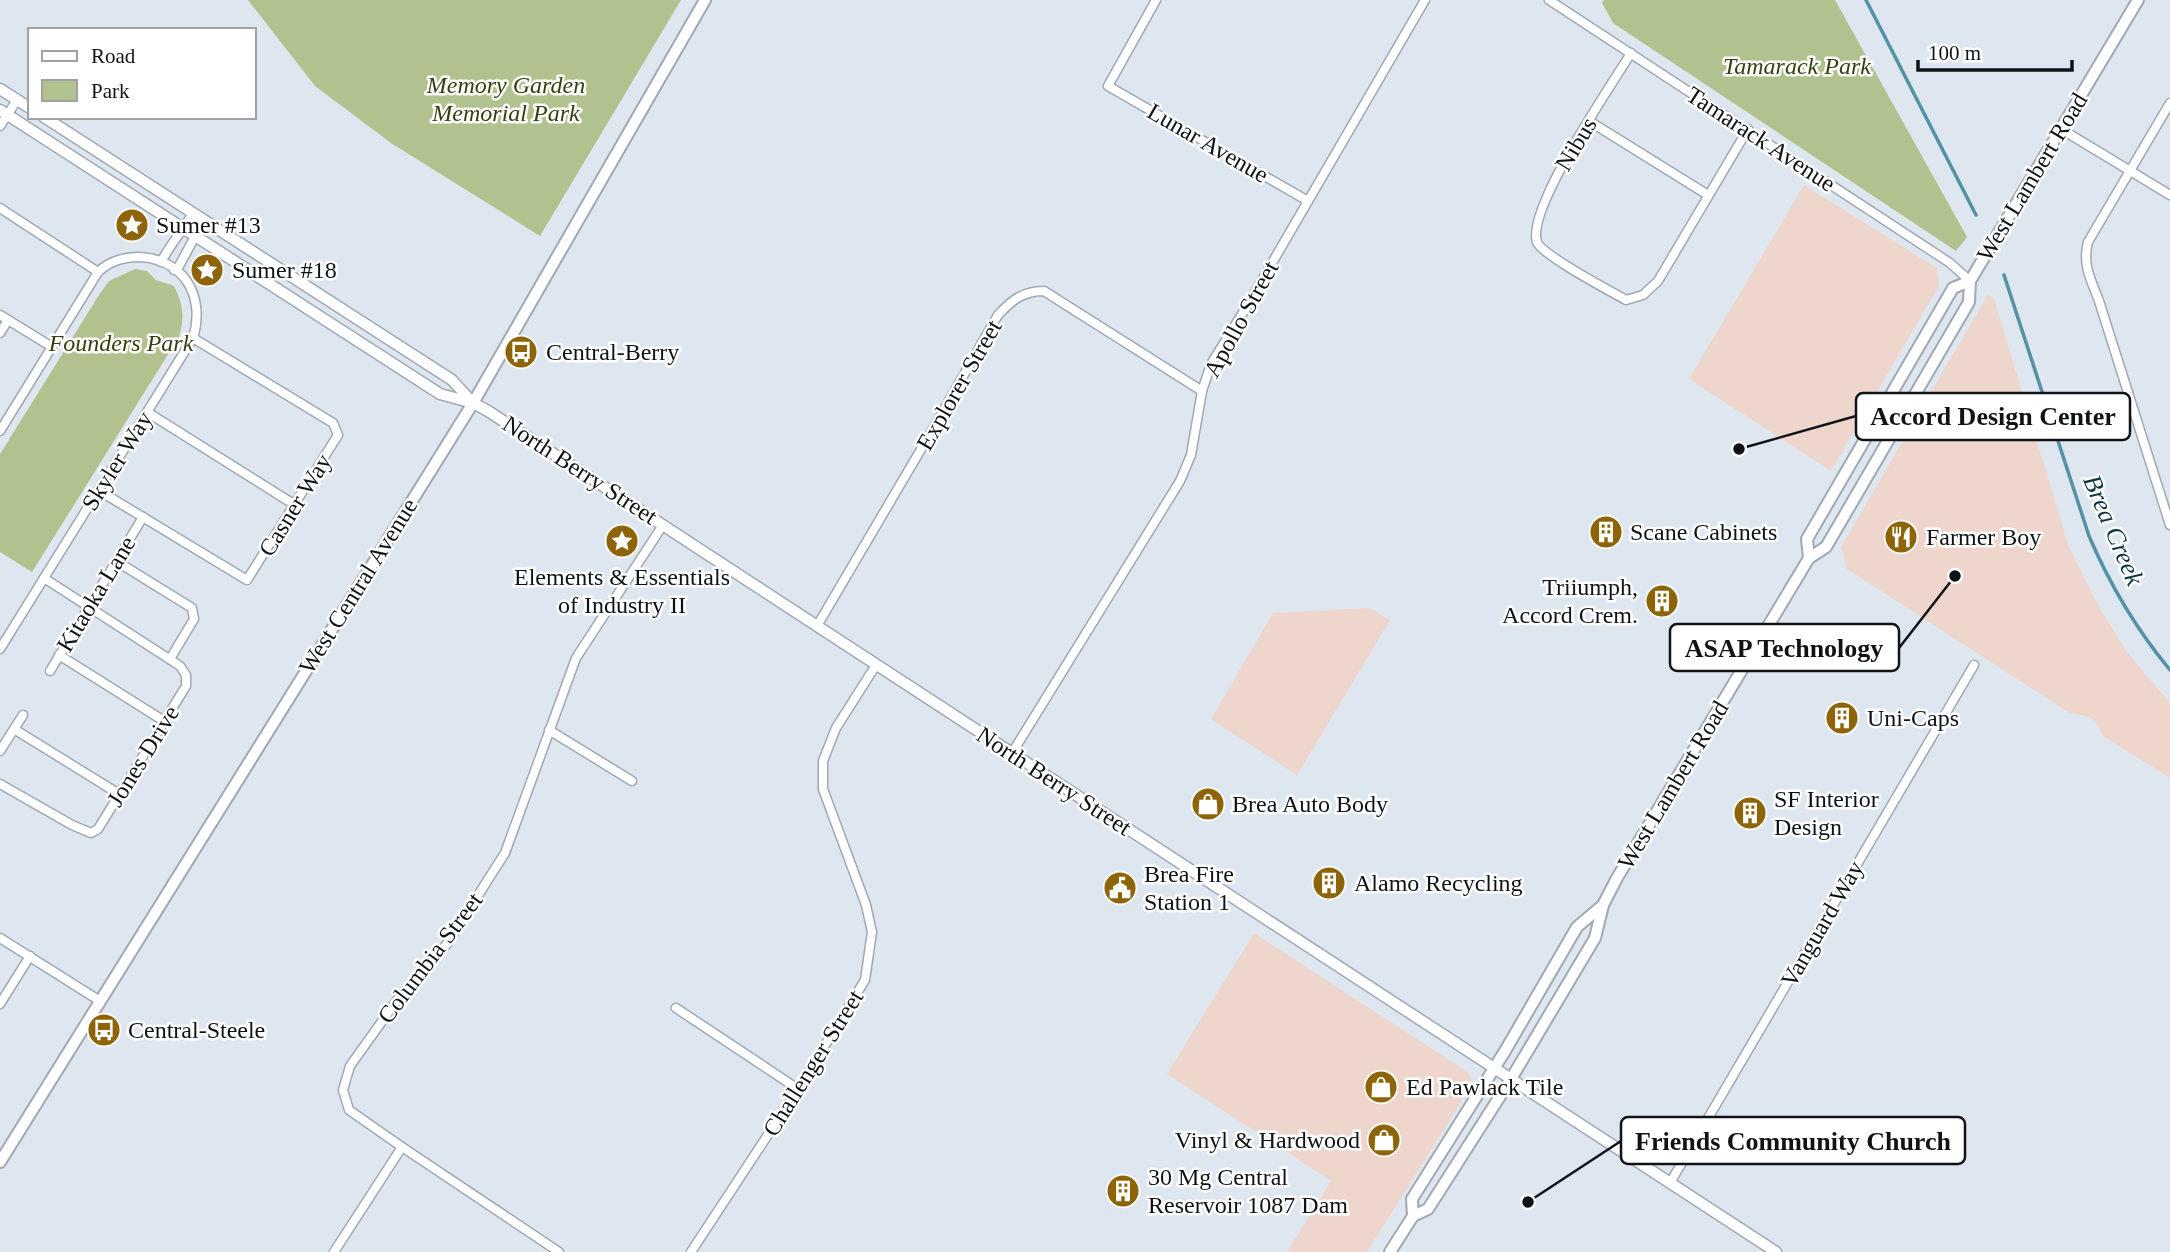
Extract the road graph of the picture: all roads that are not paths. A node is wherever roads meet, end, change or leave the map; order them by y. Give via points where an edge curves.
1 (1156, 0) edge
2 (1424, 0) edge
3 (1549, 0) edge
4 (2137, 0) edge
5 (706, 1) edge
6 (1631, 53) junction
7 (0, 89) edge
8 (17, 100) junction
9 (2170, 103) edge
10 (28, 107) edge
11 (4, 112) edge
12 (47, 119) edge
13 (1589, 121) junction
14 (0, 126) edge
15 (1748, 129) junction
16 (2061, 129) junction
17 (2131, 170) junction
18 (1708, 195) junction
19 (2170, 195) edge
20 (1308, 201) junction
21 (0, 208) edge
22 (193, 213) junction
23 (204, 220) junction
24 (184, 229) junction
25 (196, 236) junction
26 (161, 262) junction
27 (174, 270) junction
28 (98, 272) junction
29 (1970, 282) junction
30 (0, 315) edge
31 (8, 320) junction
32 (0, 333) edge
33 (193, 338) junction
34 (52, 347) junction
35 (1202, 391) junction
36 (472, 403) junction
37 (147, 412) junction
38 (0, 431) edge
39 (98, 490) junction
40 (295, 505) junction
41 (143, 517) junction
42 (663, 524) junction
43 (2170, 525) edge
44 (1809, 558) junction
45 (116, 561) junction
46 (44, 578) junction
47 (89, 607) junction
48 (817, 626) junction
49 (0, 649) edge
50 (59, 655) junction
51 (170, 659) junction
52 (876, 665) junction
53 (1974, 665) dead end
54 (50, 671) dead end
55 (23, 715) dead end
56 (164, 721) junction
57 (14, 729) junction
58 (550, 730) junction
59 (0, 751) edge
60 (1012, 753) junction
61 (632, 781) dead end
62 (0, 784) edge
63 (119, 794) junction
64 (1603, 905) junction
65 (0, 938) edge
66 (30, 957) junction
67 (100, 1001) junction
68 (0, 1004) edge
69 (676, 1008) dead end
70 (1493, 1069) junction
71 (1511, 1079) junction
72 (798, 1089) junction
73 (402, 1147) junction
74 (0, 1162) edge
75 (1670, 1182) junction
76 (1413, 1216) junction
77 (334, 1252) edge
78 (559, 1252) edge
79 (691, 1252) edge
80 (1390, 1252) edge
81 (1776, 1252) edge

1 - 20 street, Lunar Avenue via 1108,86
2 - 20 street, Apollo Street
3 - 6 street, Tamarack Avenue
4 - 16 main road, West Lambert Road
5 - 36 main road, West Central Avenue
6 - 13 street, Nibus
6 - 15 street, Tamarack Avenue
7 - 8 street
8 - 10 street
8 - 11 street
9 - 17 street
11 - 14 street
11 - 24 street, North Berry Street
12 - 22 street, North Berry Street
13 - 18 street
13 - 18 street, Nibus via 1546,195 1537,222 1536,241 1556,258 1626,300 1643,295 1658,281
15 - 18 street
15 - 29 street, Tamarack Avenue via 1950,263
16 - 17 street
16 - 29 main road, West Lambert Road
17 - 19 street
17 - 43 street via 2088,242 2085,265
20 - 35 street, Apollo Street via 1211,364
21 - 28 street
22 - 23 street, North Berry Street
22 - 24 street
23 - 25 street
23 - 36 street, North Berry Street via 452,380
24 - 25 street, North Berry Street
24 - 26 street
25 - 27 street
25 - 36 street, North Berry Street via 440,394
26 - 27 street
26 - 28 street via 131,257
27 - 33 street, Skyler Way via 186,280 194,299 197,321
28 - 34 street
29 - 44 main road, West Lambert Road via 1969,302 1826,547
29 - 44 main road, West Lambert Road via 1953,288 1807,539
30 - 31 street
31 - 32 street
31 - 34 street
33 - 37 street, Skyler Way
33 - 40 street, Casner Way via 337,429 338,435
34 - 38 street
35 - 48 street, Explorer Street via 1044,291 1026,292 1011,301 998,315
35 - 60 street, Apollo Street via 1191,455 1180,481
36 - 42 street, North Berry Street
36 - 67 main road, West Central Avenue
37 - 39 street, Skyler Way
37 - 40 street
39 - 41 street
39 - 46 street, Skyler Way
40 - 41 street, Casner Way via 247,580
41 - 45 street, Kitaoka Lane
42 - 48 street, North Berry Street
42 - 58 street, Columbia Street via 576,658
44 - 64 main road, West Lambert Road
45 - 47 street, Kitaoka Lane
45 - 51 street via 192,608 194,619
46 - 47 street
46 - 49 street, Skyler Way
47 - 50 street, Kitaoka Lane
47 - 51 street
48 - 52 street, North Berry Street
50 - 54 street, Kitaoka Lane
50 - 56 street
51 - 56 street, Jones Drive via 186,675 186,686
52 - 60 street, North Berry Street
52 - 72 street, Challenger Street via 836,728 823,761 823,789 872,932 865,980
53 - 75 street, Vanguard Way
55 - 57 street
56 - 63 street, Jones Drive
57 - 59 street
57 - 63 street
58 - 61 street
58 - 73 street, Columbia Street via 505,853 447,944 398,999 350,1066 344,1082 349,1110
60 - 70 street, North Berry Street
62 - 63 street, Jones Drive via 91,832 98,829
64 - 70 main road, West Lambert Road via 1577,927
64 - 71 main road, West Lambert Road via 1595,938
65 - 66 street
66 - 67 street
66 - 68 street
67 - 74 main road, West Central Avenue
69 - 72 street
70 - 71 street, North Berry Street
70 - 76 main road, West Lambert Road via 1412,1199
71 - 75 street, North Berry Street
71 - 76 main road, West Lambert Road via 1428,1209
72 - 79 street, Challenger Street
73 - 77 street
73 - 78 street
75 - 81 street, North Berry Street
76 - 80 main road, West Lambert Road

